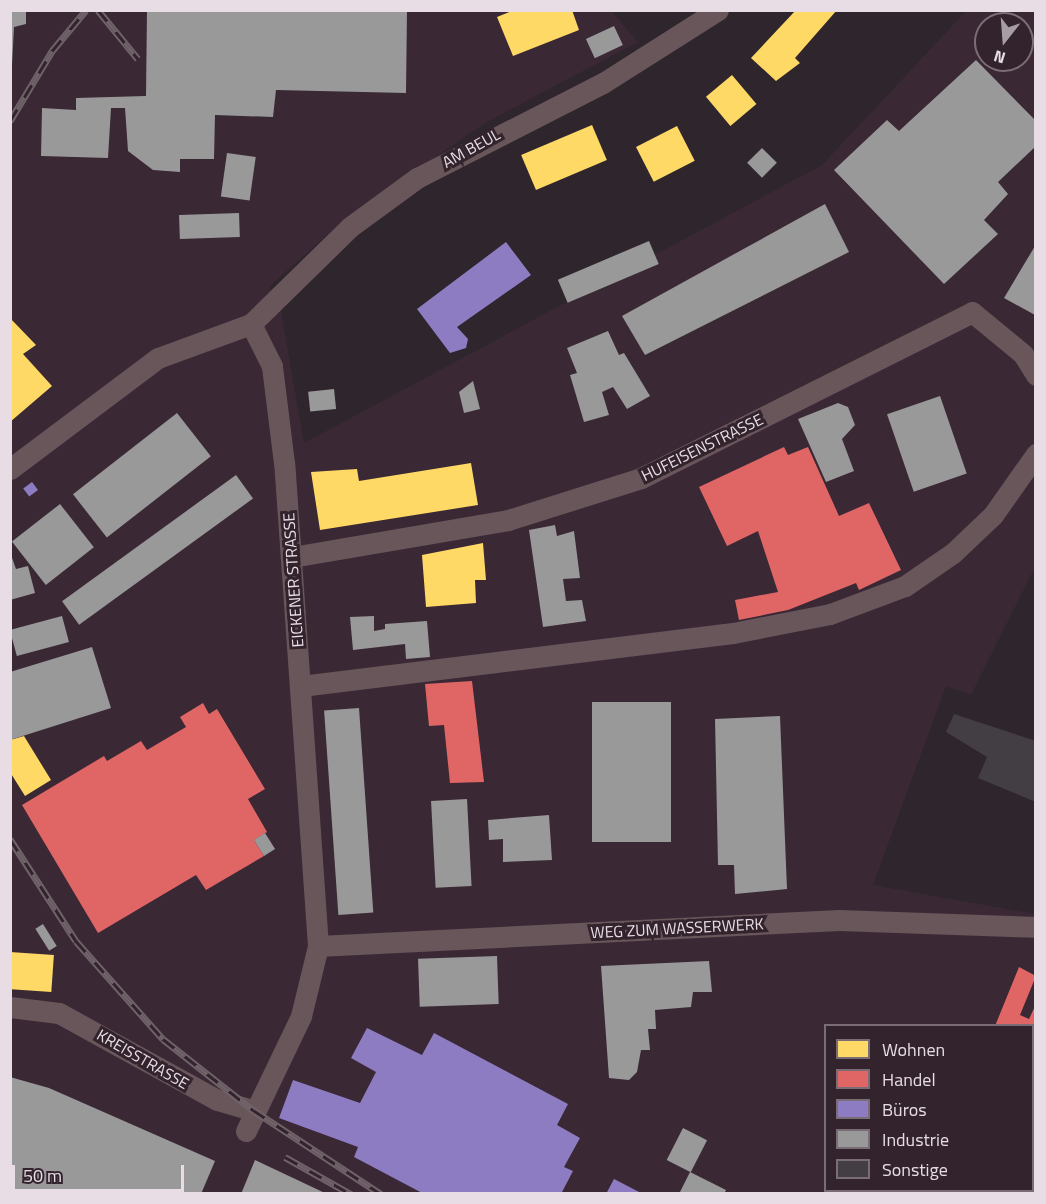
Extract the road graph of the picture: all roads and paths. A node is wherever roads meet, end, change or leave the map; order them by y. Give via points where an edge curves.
1 (718, 10) edge
2 (251, 324) junction
3 (1035, 375) edge
4 (1035, 454) edge
5 (10, 470) edge
6 (292, 557) junction
7 (301, 686) junction
8 (1035, 927) edge
9 (318, 946) junction
10 (10, 1007) edge
11 (253, 1110) junction
12 (246, 1131) dead end

1 - 2 street, AM BEUL via 603,83 417,178 350,227
2 - 5 street via 158,358
2 - 6 street, EICKENER STRASSE via 272,366
3 - 6 street, HUFEISENSTRASSE via 1023,354 972,312 641,478 508,520
4 - 7 street via 993,515 953,553 905,586 830,614 726,634
6 - 7 street, EICKENER STRASSE
7 - 9 street, EICKENER STRASSE
8 - 9 street, WEG ZUM WASSERWERK via 839,920
9 - 11 street, EICKENER STRASSE via 301,1016
10 - 11 street, KREISSTRASSE via 59,1013 217,1100
11 - 12 street

